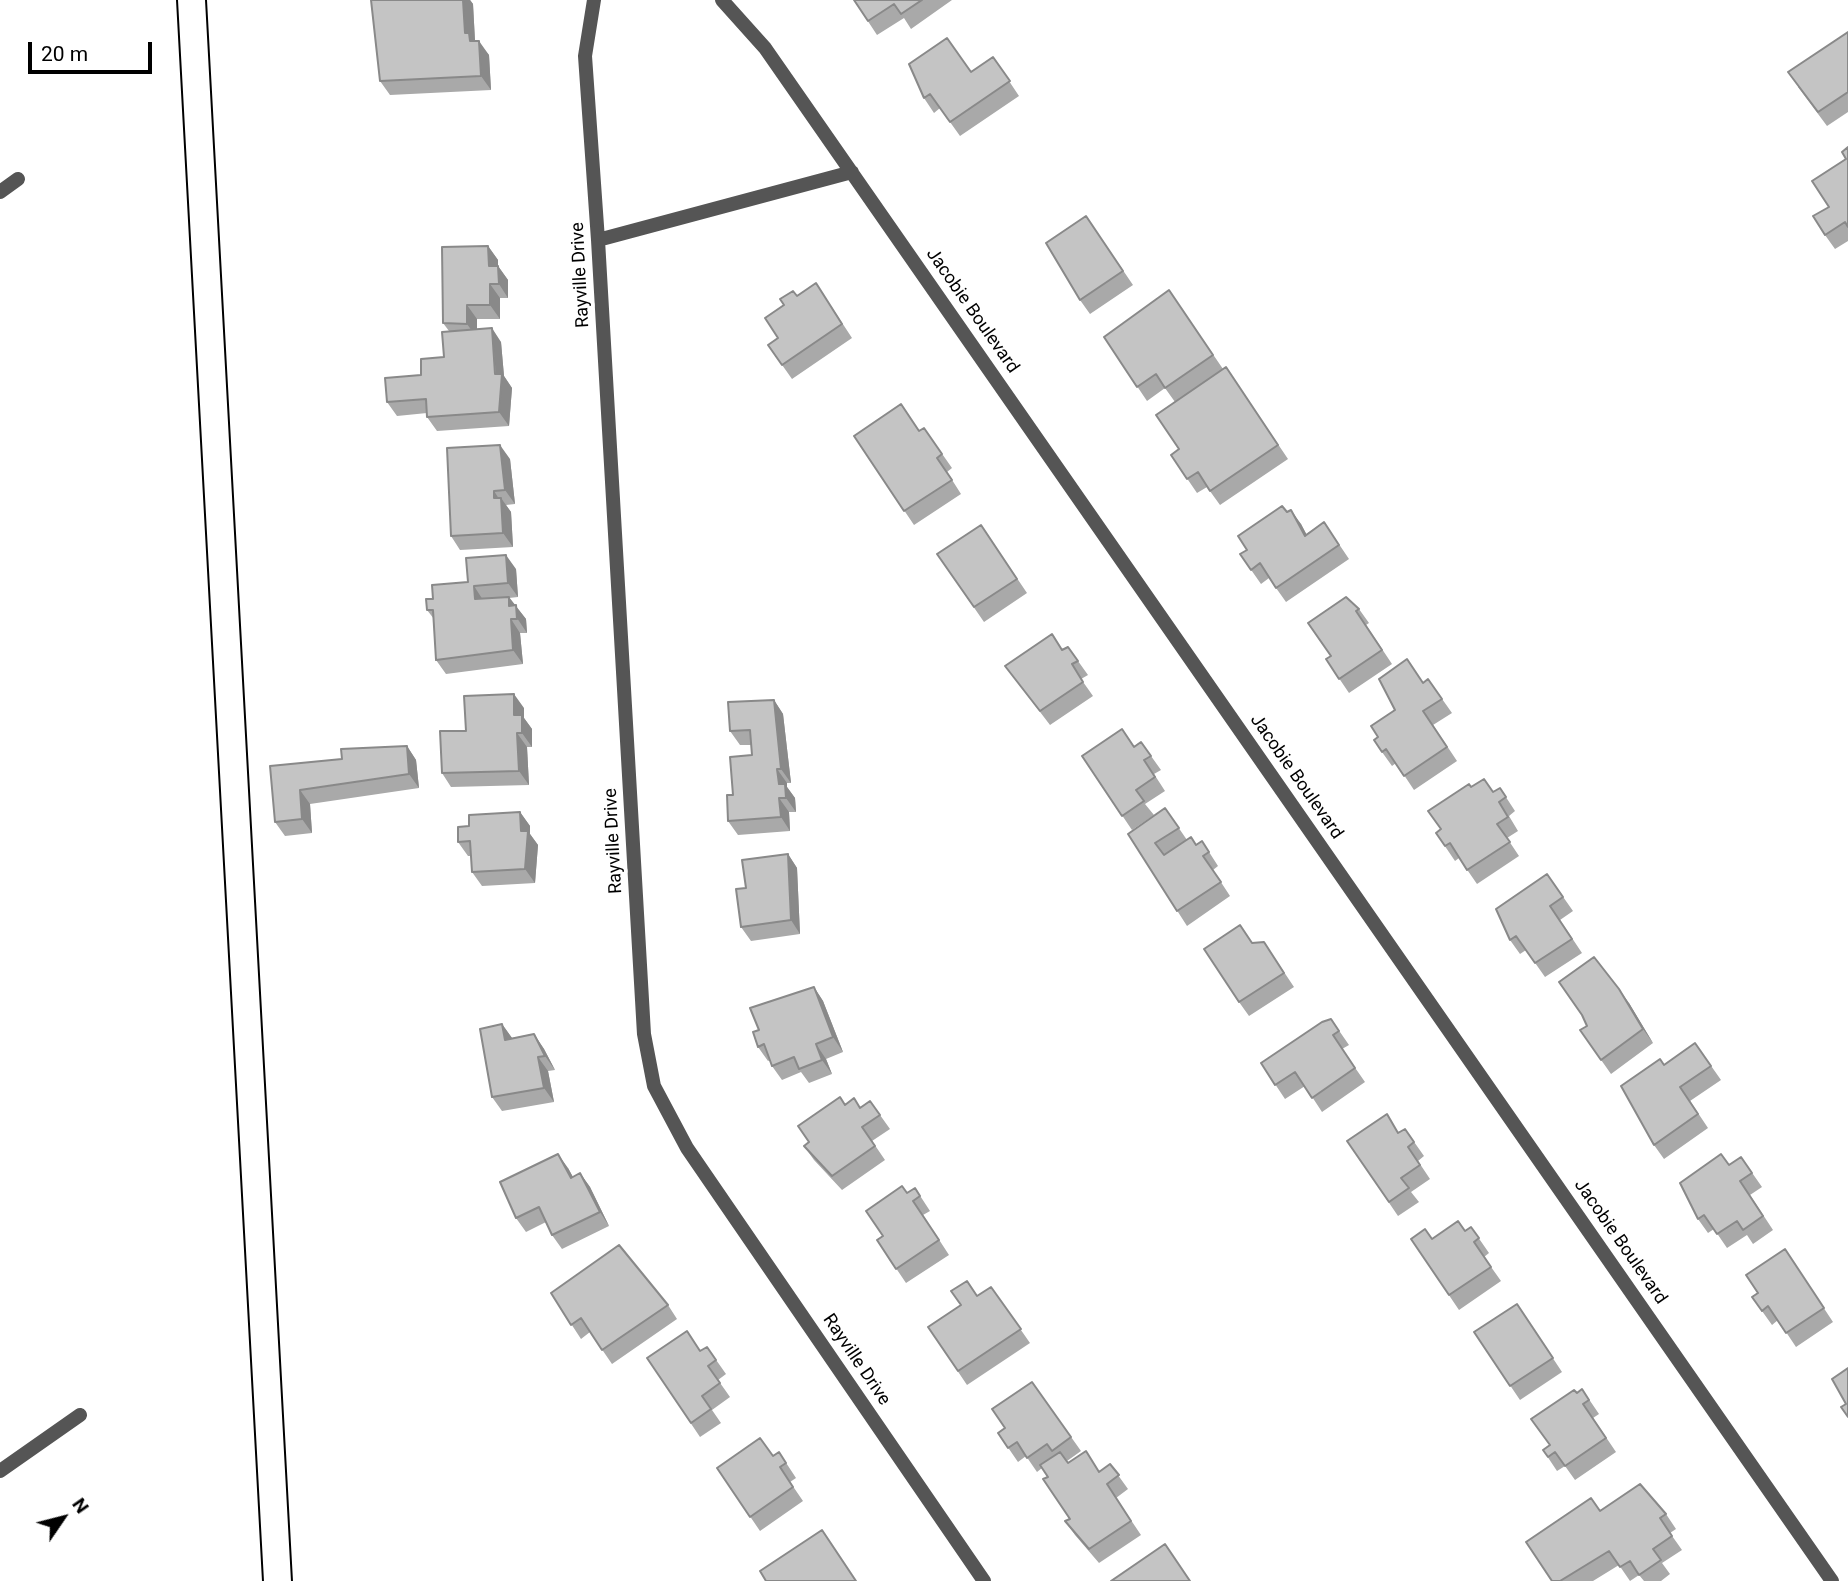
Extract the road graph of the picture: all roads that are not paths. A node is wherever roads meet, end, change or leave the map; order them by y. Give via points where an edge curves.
1 (594, 0) edge
2 (722, 0) edge
3 (852, 172) junction
4 (19, 179) dead end
5 (0, 192) edge
6 (598, 240) junction
7 (80, 1415) dead end
8 (0, 1471) edge
9 (984, 1581) edge
10 (1832, 1581) edge

1 - 6 street, Rayville Drive via 585,56
2 - 3 street, Jacobie Boulevard via 765,48
3 - 6 street
3 - 10 street, Jacobie Boulevard
4 - 5 street
6 - 9 street, Rayville Drive via 644,1034 654,1087 687,1148
7 - 8 street

